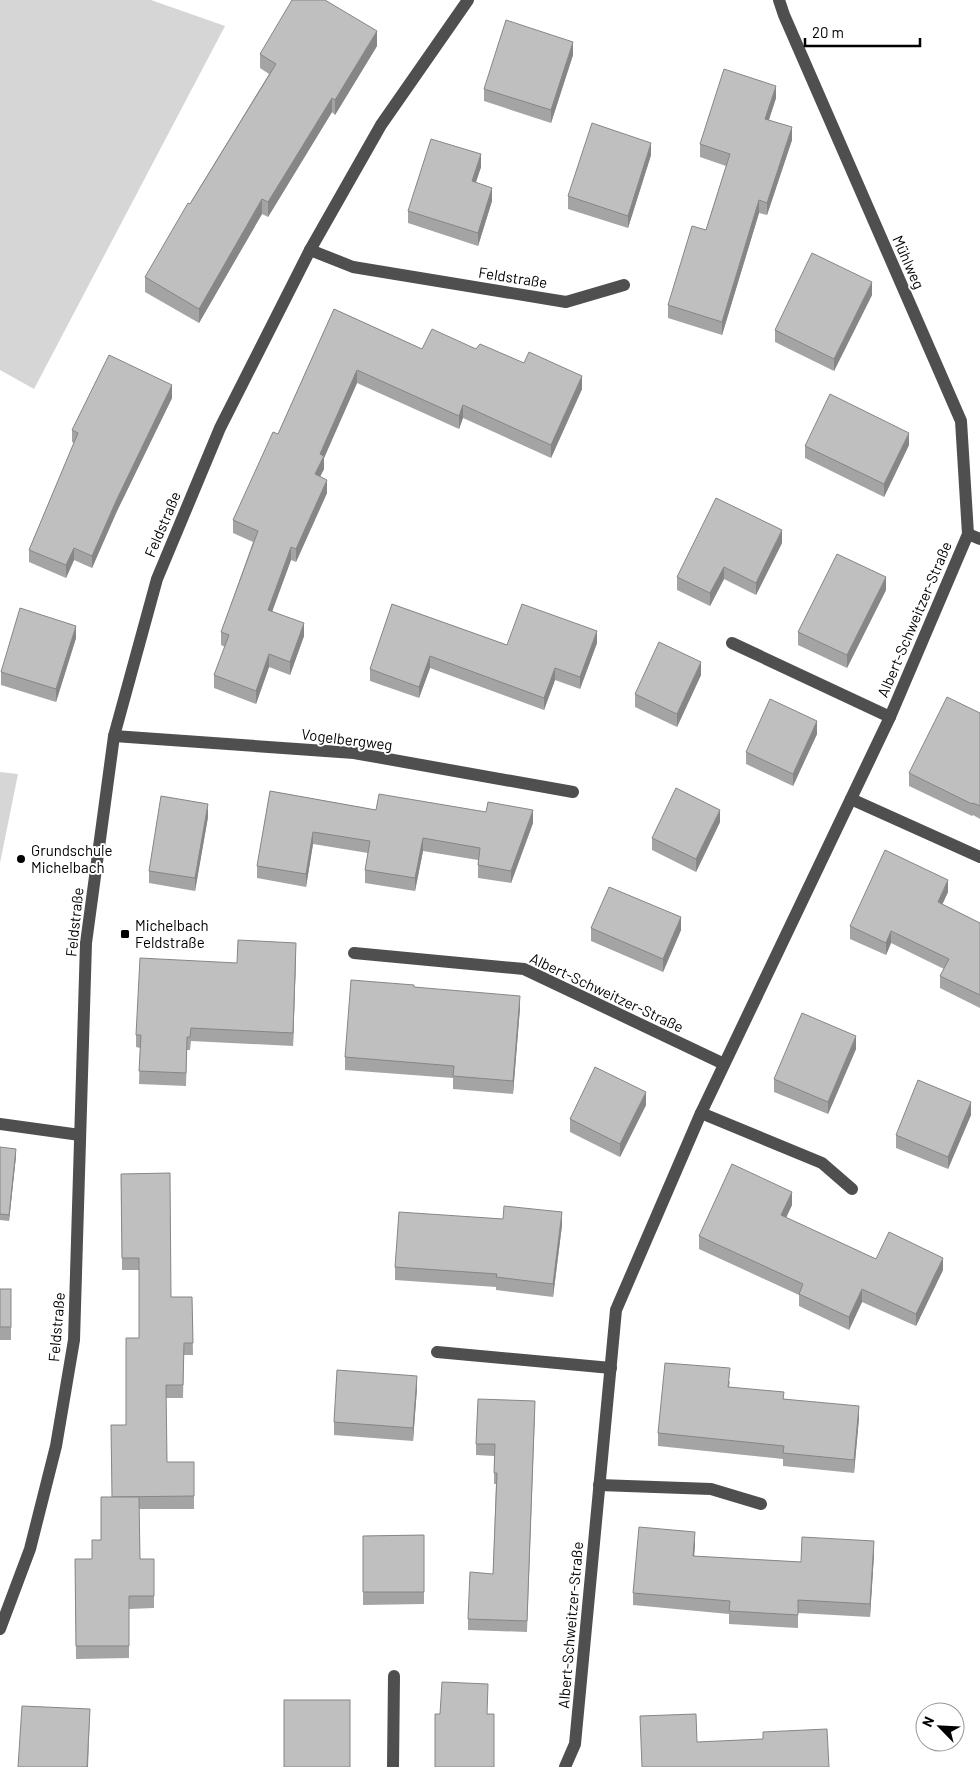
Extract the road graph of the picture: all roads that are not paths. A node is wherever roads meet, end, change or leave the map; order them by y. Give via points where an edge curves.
1 (468, 0) edge
2 (779, 0) edge
3 (310, 250) junction
4 (624, 285) dead end
5 (974, 536) edge
6 (732, 643) dead end
7 (890, 717) junction
8 (114, 736) junction
9 (573, 792) dead end
10 (851, 799) junction
11 (980, 857) edge
12 (354, 953) dead end
13 (724, 1064) junction
14 (701, 1113) junction
15 (0, 1124) edge
16 (80, 1135) junction
17 (852, 1189) dead end
18 (437, 1352) dead end
19 (611, 1368) junction
20 (600, 1485) junction
21 (761, 1504) dead end
22 (0, 1629) edge
23 (394, 1676) dead end
24 (393, 1767) edge
25 (565, 1767) edge

1 - 3 street, Feldstraße via 382,125
2 - 5 street, Mühlweg via 961,421
3 - 4 street, Feldstraße via 352,267 566,302
3 - 8 street, Feldstraße via 220,428 157,579
5 - 7 street, Albert-Schweitzer-Straße
6 - 7 street, Albert-Schweitzer-Straße
7 - 10 street, Albert-Schweitzer-Straße
8 - 9 street, Vogelbergweg via 354,753
8 - 16 street, Feldstraße via 86,943
10 - 11 street
10 - 13 street, Albert-Schweitzer-Straße
12 - 13 street, Albert-Schweitzer-Straße via 524,969
13 - 14 street, Albert-Schweitzer-Straße
14 - 17 street via 822,1163
14 - 19 street, Albert-Schweitzer-Straße via 616,1310
15 - 16 street
16 - 22 street, Feldstraße via 74,1340 56,1446 30,1549
18 - 19 street
19 - 20 street, Albert-Schweitzer-Straße
20 - 21 street via 711,1489
20 - 25 street, Albert-Schweitzer-Straße via 575,1744
23 - 24 street

